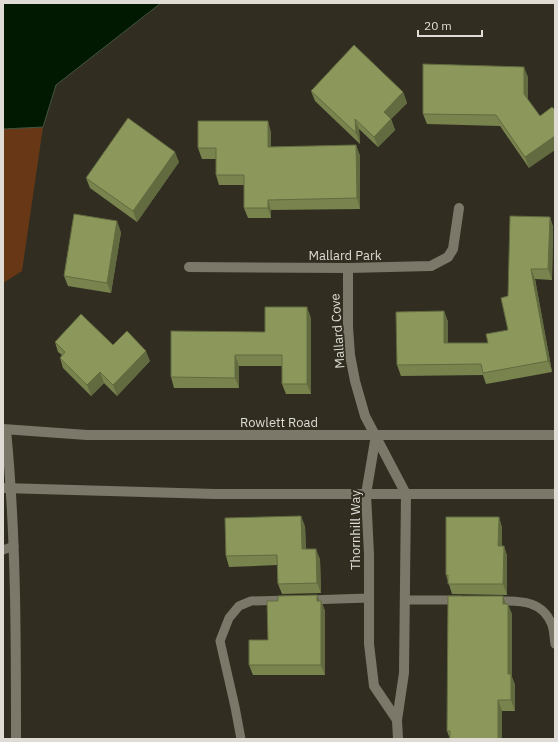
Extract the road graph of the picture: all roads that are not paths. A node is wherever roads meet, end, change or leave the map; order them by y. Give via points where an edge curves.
1 (459, 208) dead end
2 (189, 267) dead end
3 (348, 268) junction
4 (5, 429) edge
5 (376, 435) junction
6 (555, 435) edge
7 (8, 489) edge
8 (366, 494) junction
9 (406, 494) junction
10 (555, 494) edge
11 (14, 546) junction
12 (3, 550) edge
13 (369, 598) junction
14 (405, 600) junction
15 (468, 601) edge
16 (484, 601) edge
17 (555, 644) edge
18 (397, 720) junction
19 (16, 739) edge
20 (241, 739) edge
21 (398, 739) edge

1 - 3 street, Mallard Park via 453,249 448,257 439,263 430,266
2 - 3 street, Mallard Park
3 - 5 street, Mallard Cove via 350,355 365,416
4 - 5 street, Rowlett Road via 87,435
4 - 7 street
5 - 6 street, Rowlett Road
5 - 8 street, Thornhill Way
5 - 9 street
7 - 8 street via 215,494
7 - 11 street
8 - 9 street
8 - 13 street, Thornhill Way
9 - 10 street
9 - 14 street
11 - 12 lane
11 - 19 street
13 - 18 street, Thornhill Way via 369,644 374,686
13 - 20 lane via 251,601 239,606 229,618 220,640
14 - 15 lane
14 - 18 street via 404,673
16 - 17 lane via 523,602 539,607 553,626
18 - 21 street

